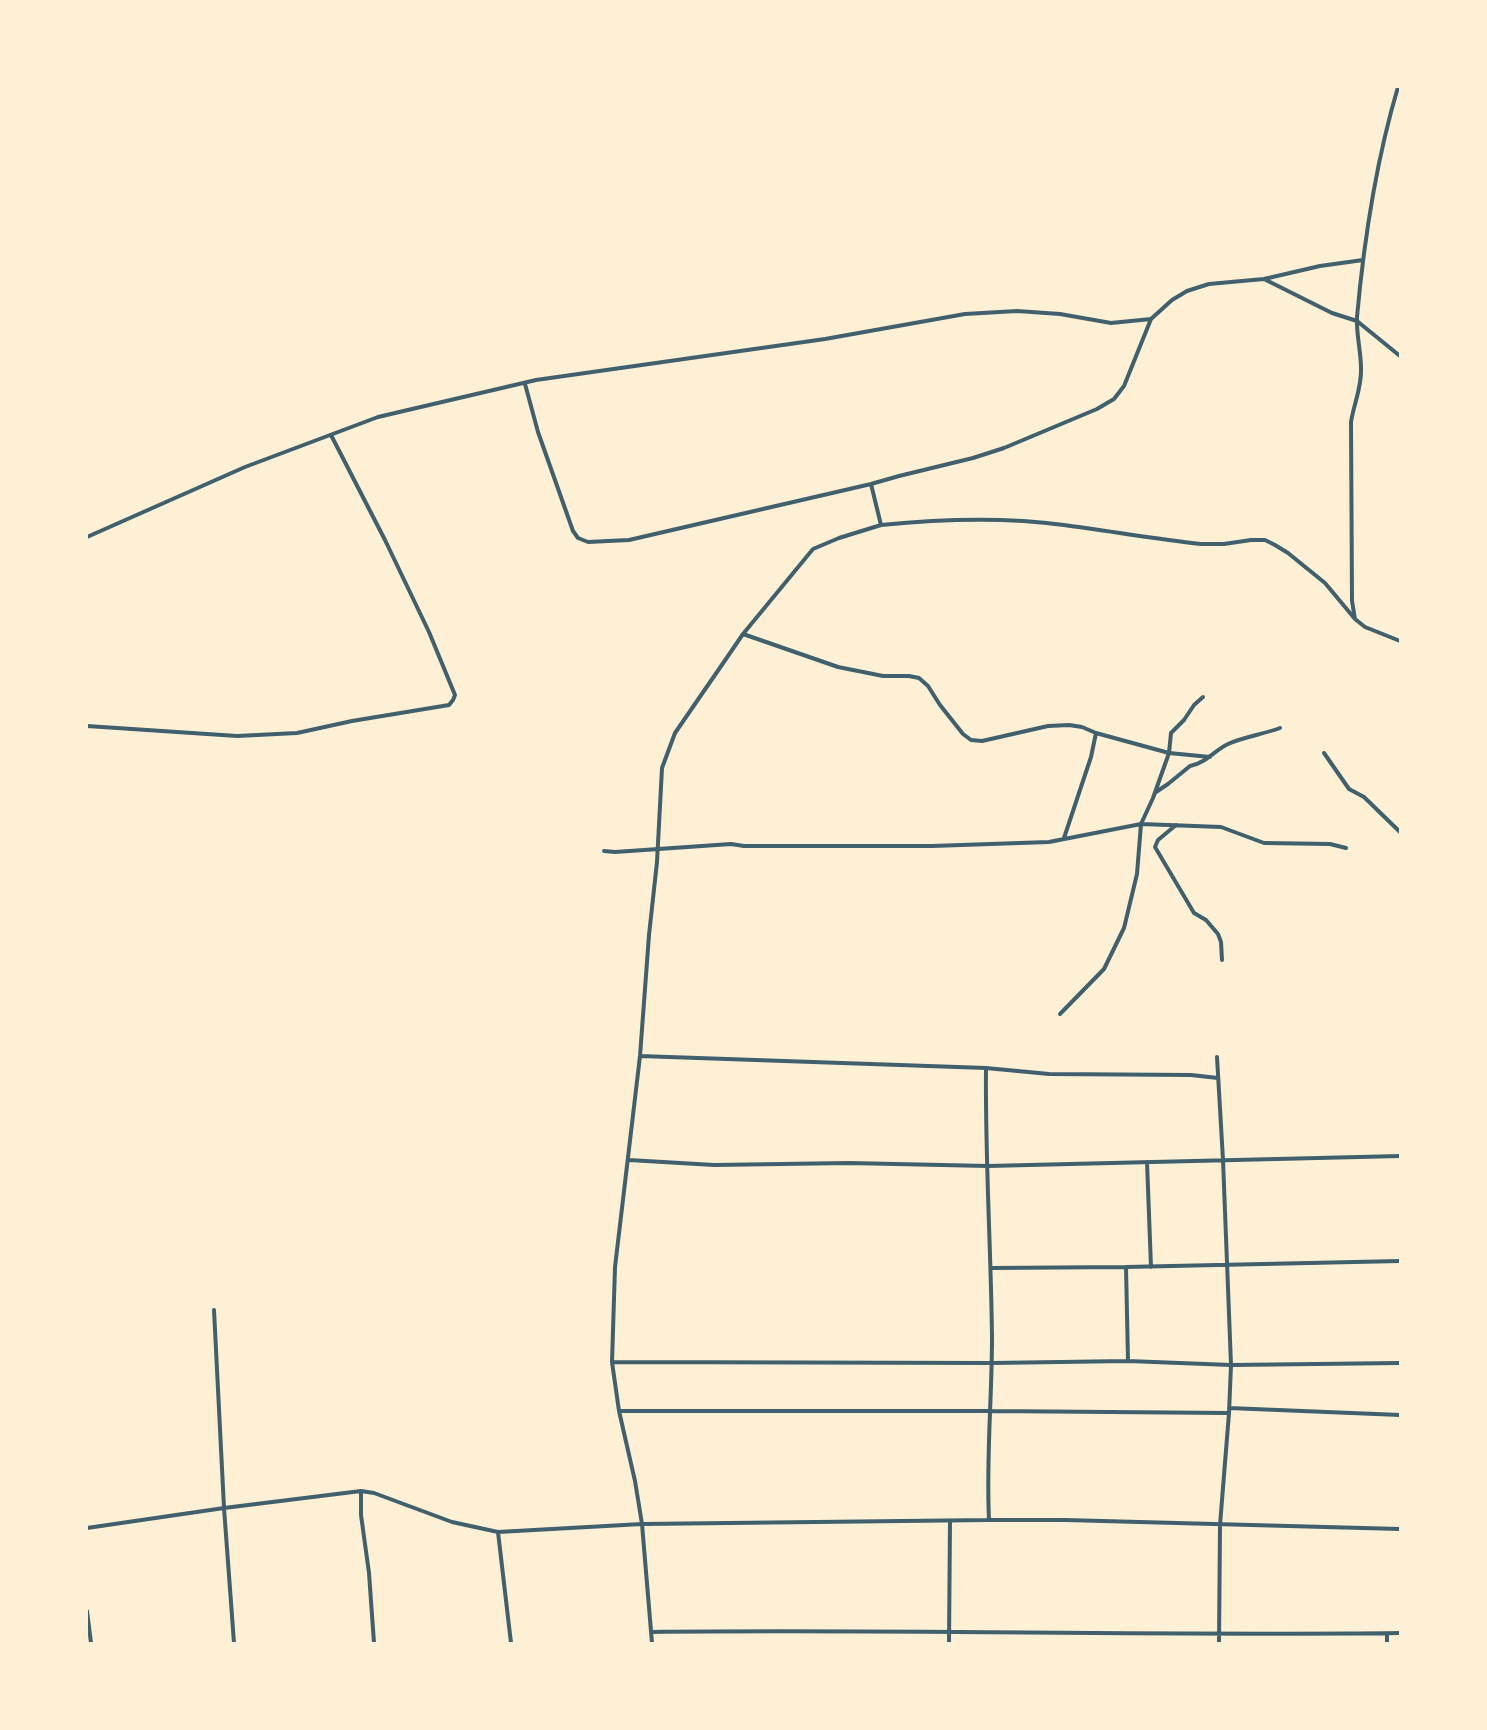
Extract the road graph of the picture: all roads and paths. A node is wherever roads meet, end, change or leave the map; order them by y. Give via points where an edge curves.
1 (1398, 87) edge
2 (1363, 260) junction
3 (1264, 279) junction
4 (1151, 319) junction
5 (1357, 321) junction
6 (1400, 356) edge
7 (525, 384) junction
8 (331, 435) junction
9 (871, 484) junction
10 (881, 525) junction
11 (87, 537) edge
12 (1355, 619) junction
13 (743, 634) junction
14 (1400, 641) edge
15 (1203, 697) dead end
16 (87, 726) edge
17 (1280, 728) dead end
18 (1096, 733) junction
19 (1169, 753) junction
20 (1324, 753) dead end
21 (1210, 757) junction
22 (1156, 792) junction
23 (1141, 824) junction
24 (1177, 825) junction
25 (1400, 832) edge
26 (1064, 839) junction
27 (1346, 848) dead end
28 (658, 850) junction
29 (604, 851) dead end
30 (1222, 960) dead end
31 (1060, 1014) dead end
32 (640, 1056) junction
33 (1217, 1057) dead end
34 (986, 1068) junction
35 (1218, 1078) junction
36 (1400, 1156) edge
37 (629, 1160) junction
38 (1223, 1160) junction
39 (1147, 1162) junction
40 (988, 1166) junction
41 (1400, 1262) edge
42 (1227, 1265) junction
43 (1126, 1267) junction
44 (1151, 1267) junction
45 (991, 1268) junction
46 (214, 1310) dead end
47 (1128, 1361) junction
48 (612, 1362) junction
49 (992, 1363) junction
50 (1400, 1363) edge
51 (1231, 1365) junction
52 (619, 1411) junction
53 (990, 1411) junction
54 (1229, 1411) junction
55 (1400, 1415) edge
56 (361, 1491) junction
57 (224, 1508) junction
58 (989, 1520) junction
59 (950, 1521) junction
60 (642, 1524) junction
61 (1220, 1525) junction
62 (87, 1528) edge
63 (1400, 1529) edge
64 (498, 1532) junction
65 (87, 1611) edge
66 (651, 1632) junction
67 (949, 1633) junction
68 (1387, 1633) junction
69 (1400, 1633) edge
70 (1219, 1634) junction
71 (91, 1643) edge
72 (234, 1643) edge
73 (374, 1643) edge
74 (511, 1643) edge
75 (652, 1643) edge
76 (949, 1643) edge
77 (1219, 1643) edge
78 (1387, 1643) edge

1 - 2 street via 1379,161
2 - 3 street
2 - 5 street
3 - 4 street via 1209,284 1187,291
3 - 5 street
4 - 7 street via 1111,323 1017,311 965,314
4 - 9 street via 1124,386 1114,399 1004,448
5 - 6 street
5 - 12 street via 1360,389 1351,422
7 - 8 street via 378,417
7 - 9 street via 573,531 588,542 629,540
8 - 11 street via 245,467
8 - 16 street via 452,684 455,695 449,705 297,733 237,736
9 - 10 street
10 - 12 street via 992,520 1062,525 1201,544 1265,540 1325,583
10 - 13 street via 813,549
12 - 14 street
13 - 18 street via 838,667 919,678 971,740 1048,726 1069,725
13 - 28 street via 675,733 662,768
15 - 19 street via 1171,733
17 - 21 street via 1227,744
18 - 19 street
18 - 26 street
19 - 21 street
19 - 22 street
20 - 25 street via 1349,789 1364,797
21 - 22 street via 1190,766
22 - 23 street
23 - 24 street
23 - 26 street
23 - 31 street via 1137,874 1124,928 1104,969
24 - 27 street via 1221,826 1264,843 1330,844
24 - 30 street via 1155,847 1194,913 1218,934
26 - 28 street via 932,846 731,844
28 - 29 street
28 - 32 street
32 - 34 street
32 - 37 street
33 - 35 street
34 - 35 street via 1049,1074
34 - 40 street
35 - 38 street
36 - 38 street
37 - 40 street
37 - 48 street via 615,1267
38 - 39 street
38 - 42 street
39 - 40 street
39 - 44 street
40 - 45 street
41 - 42 street
42 - 44 street
42 - 51 street
43 - 44 street
43 - 45 street
43 - 47 street
45 - 49 street
46 - 57 street
47 - 49 street
47 - 51 street
48 - 49 street
48 - 52 street
49 - 53 street
50 - 51 street
51 - 54 street
52 - 53 street
52 - 60 street
53 - 54 street
53 - 58 street
54 - 55 street
54 - 61 street
56 - 57 street
56 - 64 street via 374,1492 452,1522
56 - 73 street
57 - 62 street
57 - 72 street
58 - 59 street
58 - 61 street
59 - 60 street
59 - 67 street
60 - 64 street
60 - 66 street
61 - 63 street
61 - 70 street
64 - 74 street
65 - 71 street
66 - 67 street
66 - 75 street
67 - 70 street
67 - 76 street
68 - 69 street
68 - 70 street
68 - 78 street
70 - 77 street

